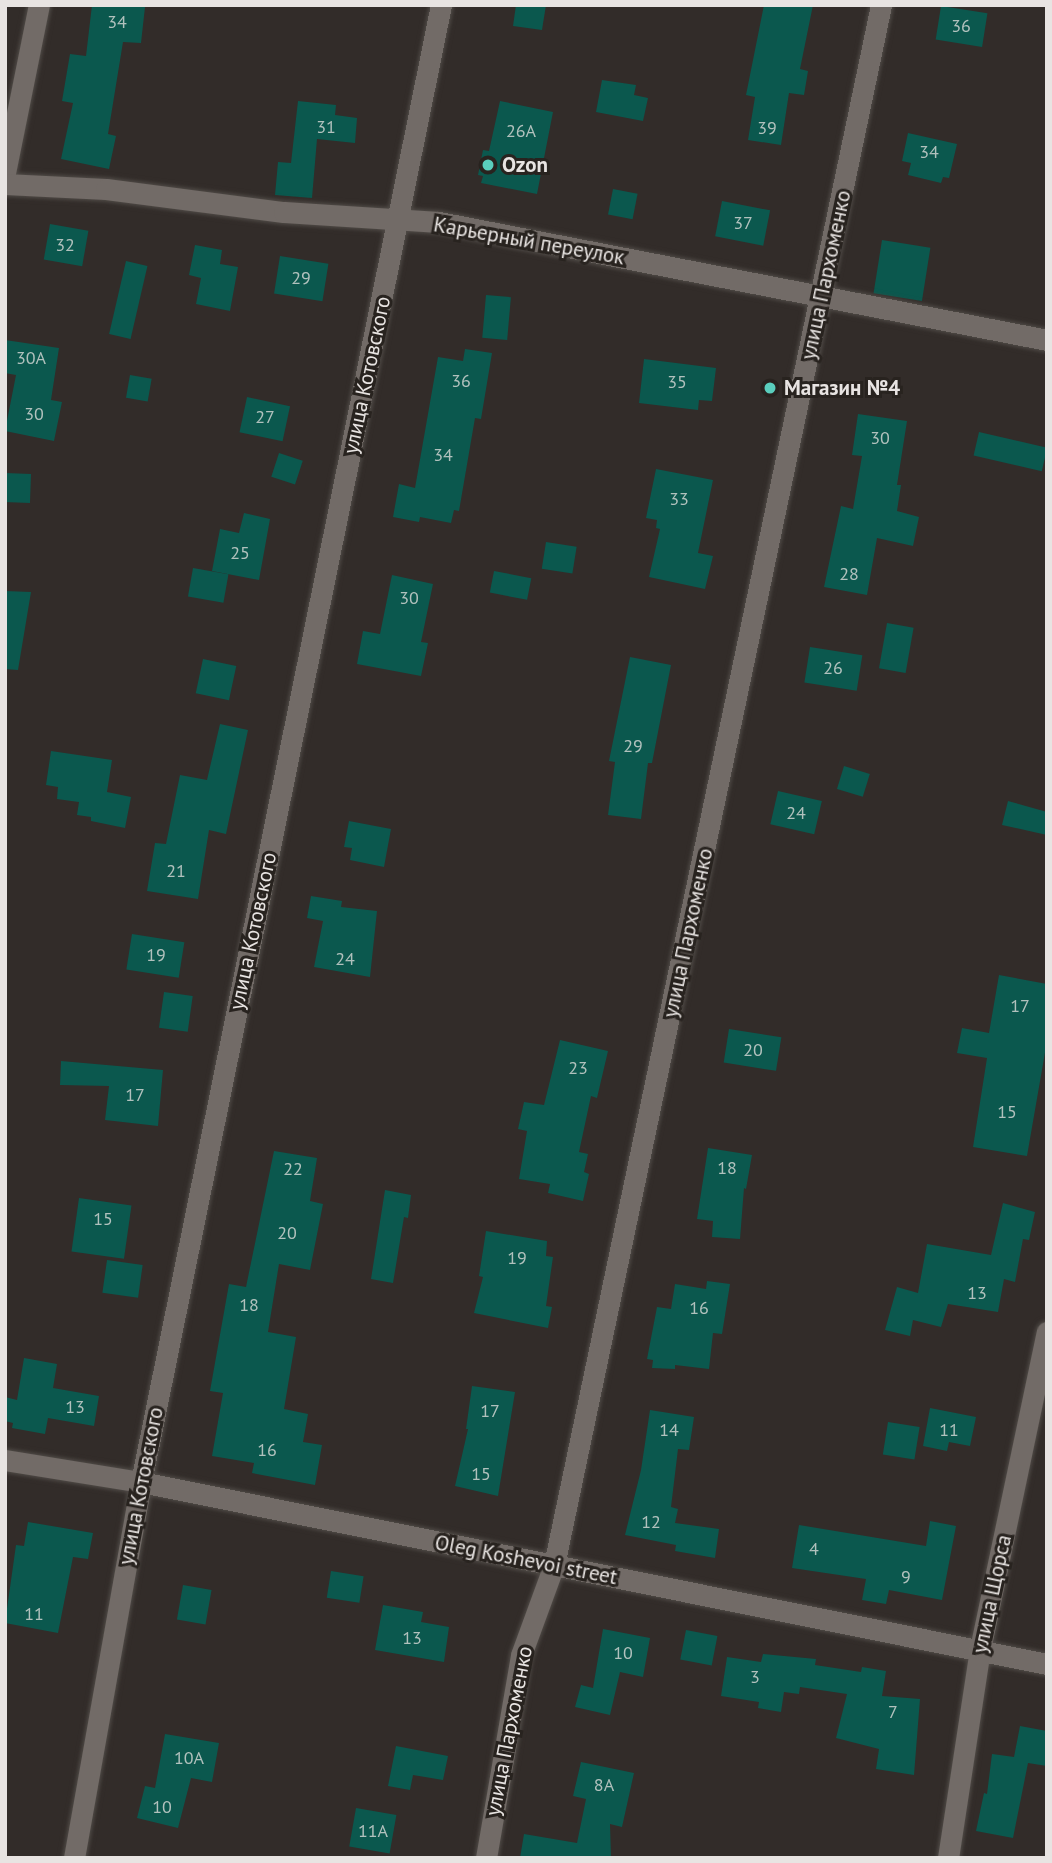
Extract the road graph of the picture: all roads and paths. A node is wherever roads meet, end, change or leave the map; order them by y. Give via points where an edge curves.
1 (38, 5) edge
2 (441, 5) edge
3 (881, 5) edge
4 (5, 173) edge
5 (5, 184) edge
6 (398, 220) junction
7 (822, 298) junction
8 (1047, 340) edge
9 (1047, 1332) edge
10 (5, 1460) edge
11 (141, 1482) junction
12 (554, 1565) junction
13 (980, 1649) junction
14 (1047, 1664) edge
15 (74, 1858) edge
16 (486, 1858) edge
17 (948, 1858) edge

1 - 4 street
2 - 6 street, улица Котовского
3 - 7 street, улица Пархоменко
5 - 6 street, Карьерный переулок via 71,186 233,208
6 - 7 street, Карьерный переулок via 499,232
6 - 11 street, улица Котовского
7 - 8 street, Карьерный переулок
7 - 12 street, улица Пархоменко
9 - 13 street, улица Щорса
10 - 11 street, Oleg Koshevoi street
11 - 12 street, Oleg Koshevoi street
11 - 15 street, улица Котовского
12 - 13 street, Oleg Koshevoi street
12 - 16 street, улица Пархоменко via 521,1655
13 - 14 street, Oleg Koshevoi street
13 - 17 street, улица Щорса

